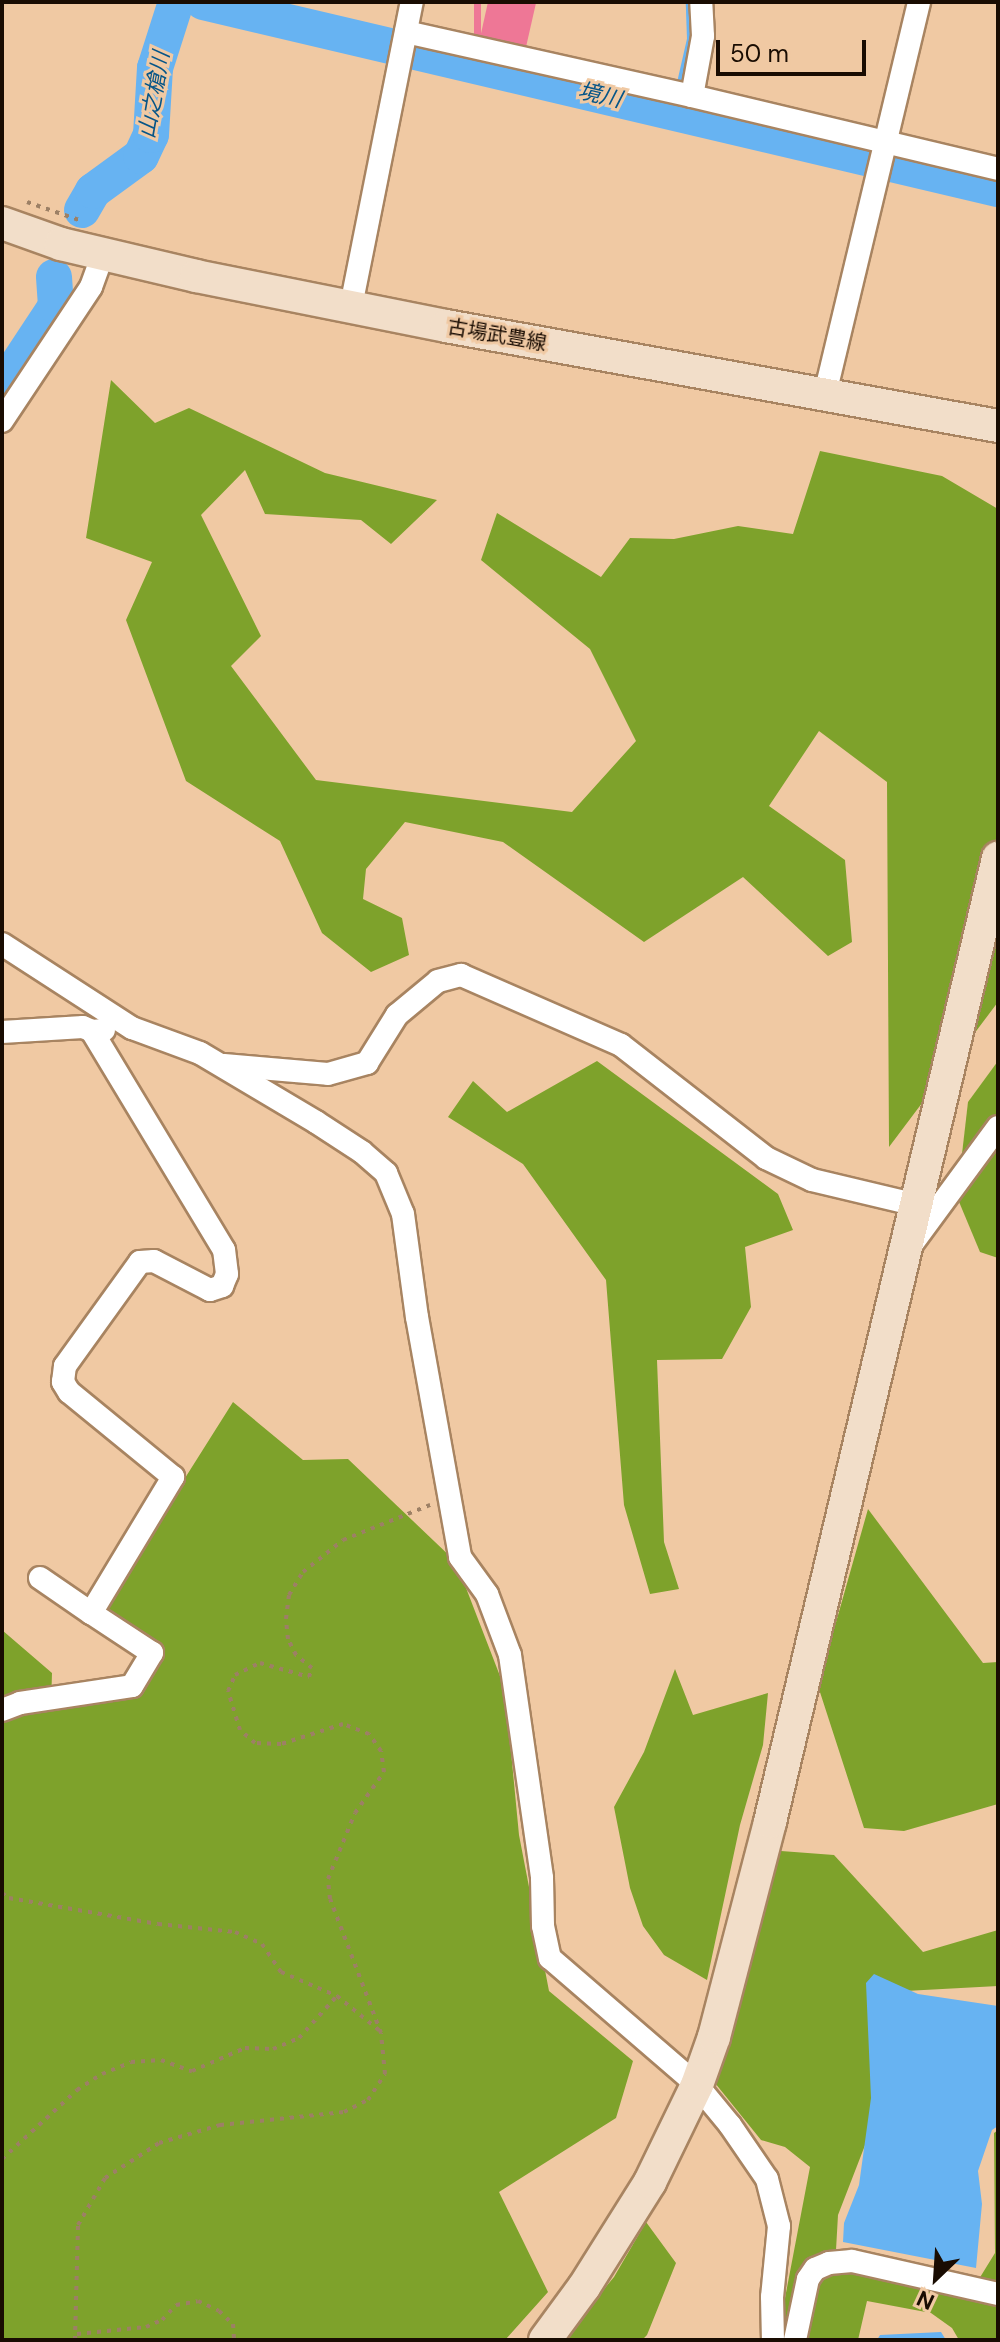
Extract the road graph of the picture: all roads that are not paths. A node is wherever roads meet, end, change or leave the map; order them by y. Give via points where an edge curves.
1 (412, 2) edge
2 (701, 2) edge
3 (919, 2) edge
4 (406, 32) junction
5 (692, 96) junction
6 (885, 144) junction
7 (998, 169) edge
8 (2, 223) edge
9 (103, 254) junction
10 (351, 306) junction
11 (825, 394) junction
12 (2, 421) edge
13 (998, 426) edge
14 (998, 858) edge
15 (2, 944) edge
16 (63, 984) junction
17 (132, 1028) junction
18 (87, 1029) junction
19 (2, 1032) edge
20 (219, 1064) junction
21 (998, 1127) edge
22 (917, 1205) junction
23 (900, 1262) junction
24 (40, 1578) dead end
25 (91, 1613) junction
26 (2, 1710) edge
27 (697, 2085) junction
28 (998, 2294) edge
29 (545, 2340) edge
30 (773, 2340) edge
31 (795, 2340) edge

1 - 4 street
2 - 5 street via 703,36
3 - 6 street
4 - 5 street
4 - 10 street
5 - 6 street
6 - 7 street
6 - 11 street
8 - 9 street, 古場武豊線
9 - 10 street, 古場武豊線
9 - 12 street via 91,287
10 - 11 street, 古場武豊線
11 - 13 street, 古場武豊線
14 - 22 street
15 - 16 street
16 - 17 street
16 - 18 street via 67,1002
17 - 18 street
17 - 20 street
18 - 19 street
18 - 25 street via 228,1263 222,1286 210,1290 154,1261 140,1262 65,1366 63,1382 69,1392 173,1477
20 - 22 street via 328,1074 367,1063 397,1015 438,981 461,975 621,1045 766,1158 812,1180
20 - 27 street via 362,1152 386,1173 403,1214 460,1557 487,1594 510,1655 550,1958
21 - 23 street
22 - 23 street
23 - 27 street via 770,1822
24 - 25 street
25 - 26 street via 152,1653 132,1686
27 - 29 street via 650,2182
27 - 30 street via 767,2179 779,2226
28 - 31 street via 852,2261 829,2263 808,2279

